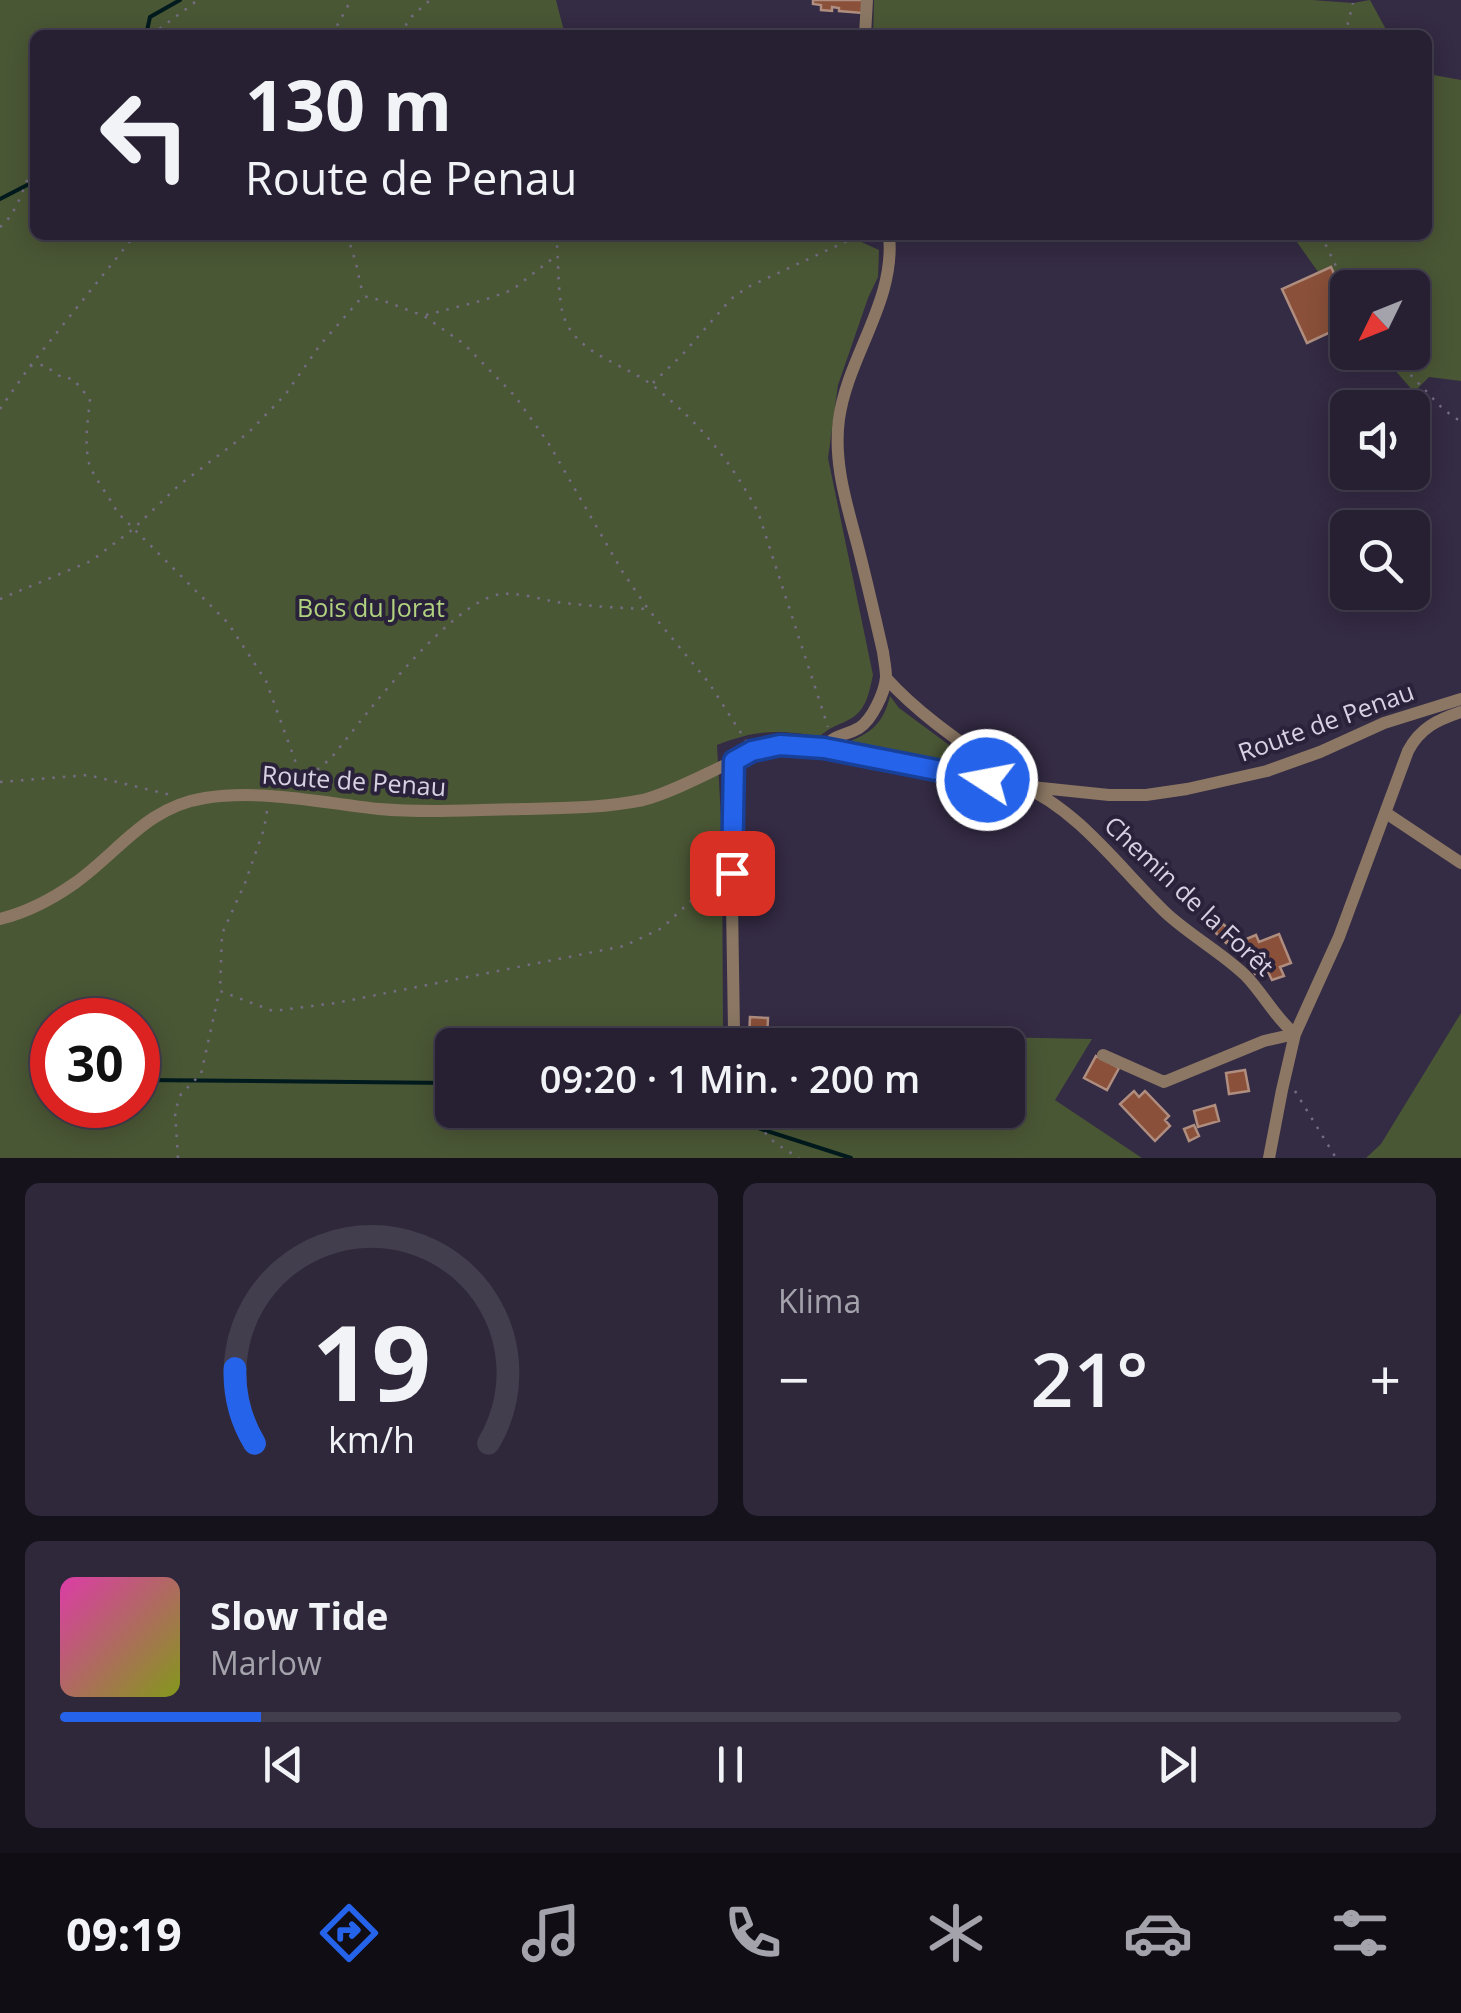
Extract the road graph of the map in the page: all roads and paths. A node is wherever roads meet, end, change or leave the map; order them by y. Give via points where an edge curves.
1 (351, 0) edge
2 (430, 0) edge
3 (867, 0) edge
4 (194, 2) edge
5 (1353, 3) dead end
6 (157, 30) edge
7 (335, 30) edge
8 (403, 30) edge
9 (865, 30) edge
10 (1346, 30) edge
11 (30, 172) edge
12 (0, 227) edge
13 (131, 240) edge
14 (349, 240) edge
15 (557, 240) edge
16 (848, 240) edge
17 (889, 240) edge
18 (1323, 240) edge
19 (558, 254) junction
20 (1338, 270) edge
21 (363, 296) junction
22 (424, 316) junction
23 (30, 366) junction
24 (1406, 370) edge
25 (652, 384) junction
26 (0, 409) edge
27 (1461, 422) edge
28 (132, 530) junction
29 (0, 600) edge
30 (648, 609) junction
31 (886, 678) junction
32 (1461, 699) edge
33 (1461, 712) edge
34 (828, 743) junction
35 (752, 751) junction
36 (734, 761) junction
37 (0, 782) edge
38 (1022, 786) junction
39 (270, 796) junction
40 (294, 798) junction
41 (193, 800) junction
42 (1386, 813) junction
43 (731, 839) junction
44 (1461, 862) edge
45 (0, 919) edge
46 (220, 991) junction
47 (734, 1028) edge
48 (1295, 1034) junction
49 (1104, 1055) dead end
50 (1285, 1075) junction
51 (761, 1128) edge
52 (178, 1158) edge
53 (799, 1158) edge
54 (1269, 1158) edge
55 (1336, 1158) edge

1 - 7 path
2 - 8 path
3 - 9 street
4 - 6 path
5 - 10 path
11 - 12 path
13 - 23 path
14 - 21 path
15 - 19 path
16 - 25 path via 740,293
17 - 31 street via 887,278 844,392 837,438
18 - 20 path
19 - 22 path via 512,290
19 - 25 path via 562,312 572,333
21 - 22 path
21 - 28 path via 248,433
22 - 30 path via 464,344 515,396
23 - 26 path
23 - 28 path via 74,379 90,399 90,466
24 - 27 path
25 - 34 path via 708,435 758,512
28 - 29 path via 91,562
28 - 40 path via 228,623 266,681 296,762
30 - 35 path
30 - 40 path via 502,594 474,604 443,628
31 - 34 street via 868,720
31 - 38 street, Chemin de la Forêt
32 - 38 street, Route de Penau via 1283,766 1186,790 1110,795
33 - 42 street via 1433,723 1413,742
34 - 35 street, Route de Penau
34 - 38 street, Route de Penau
35 - 36 street, Route de Penau
36 - 40 street, Route de Penau via 648,799 604,806 428,811
36 - 43 street
37 - 41 path via 88,776
38 - 48 street, Chemin de la Forêt via 1079,826 1168,915 1243,973
39 - 40 street, Route de Penau
39 - 41 street, Route de Penau
39 - 46 path via 264,829 222,934
41 - 45 street, Route de Penau via 146,822 41,905
42 - 44 street
42 - 48 street
43 - 46 path via 696,896 662,928 624,946 273,1011
43 - 47 street
46 - 52 path via 202,1074 181,1094 176,1111
48 - 49 street via 1164,1082
48 - 50 street
50 - 54 street
50 - 55 path
51 - 53 path

